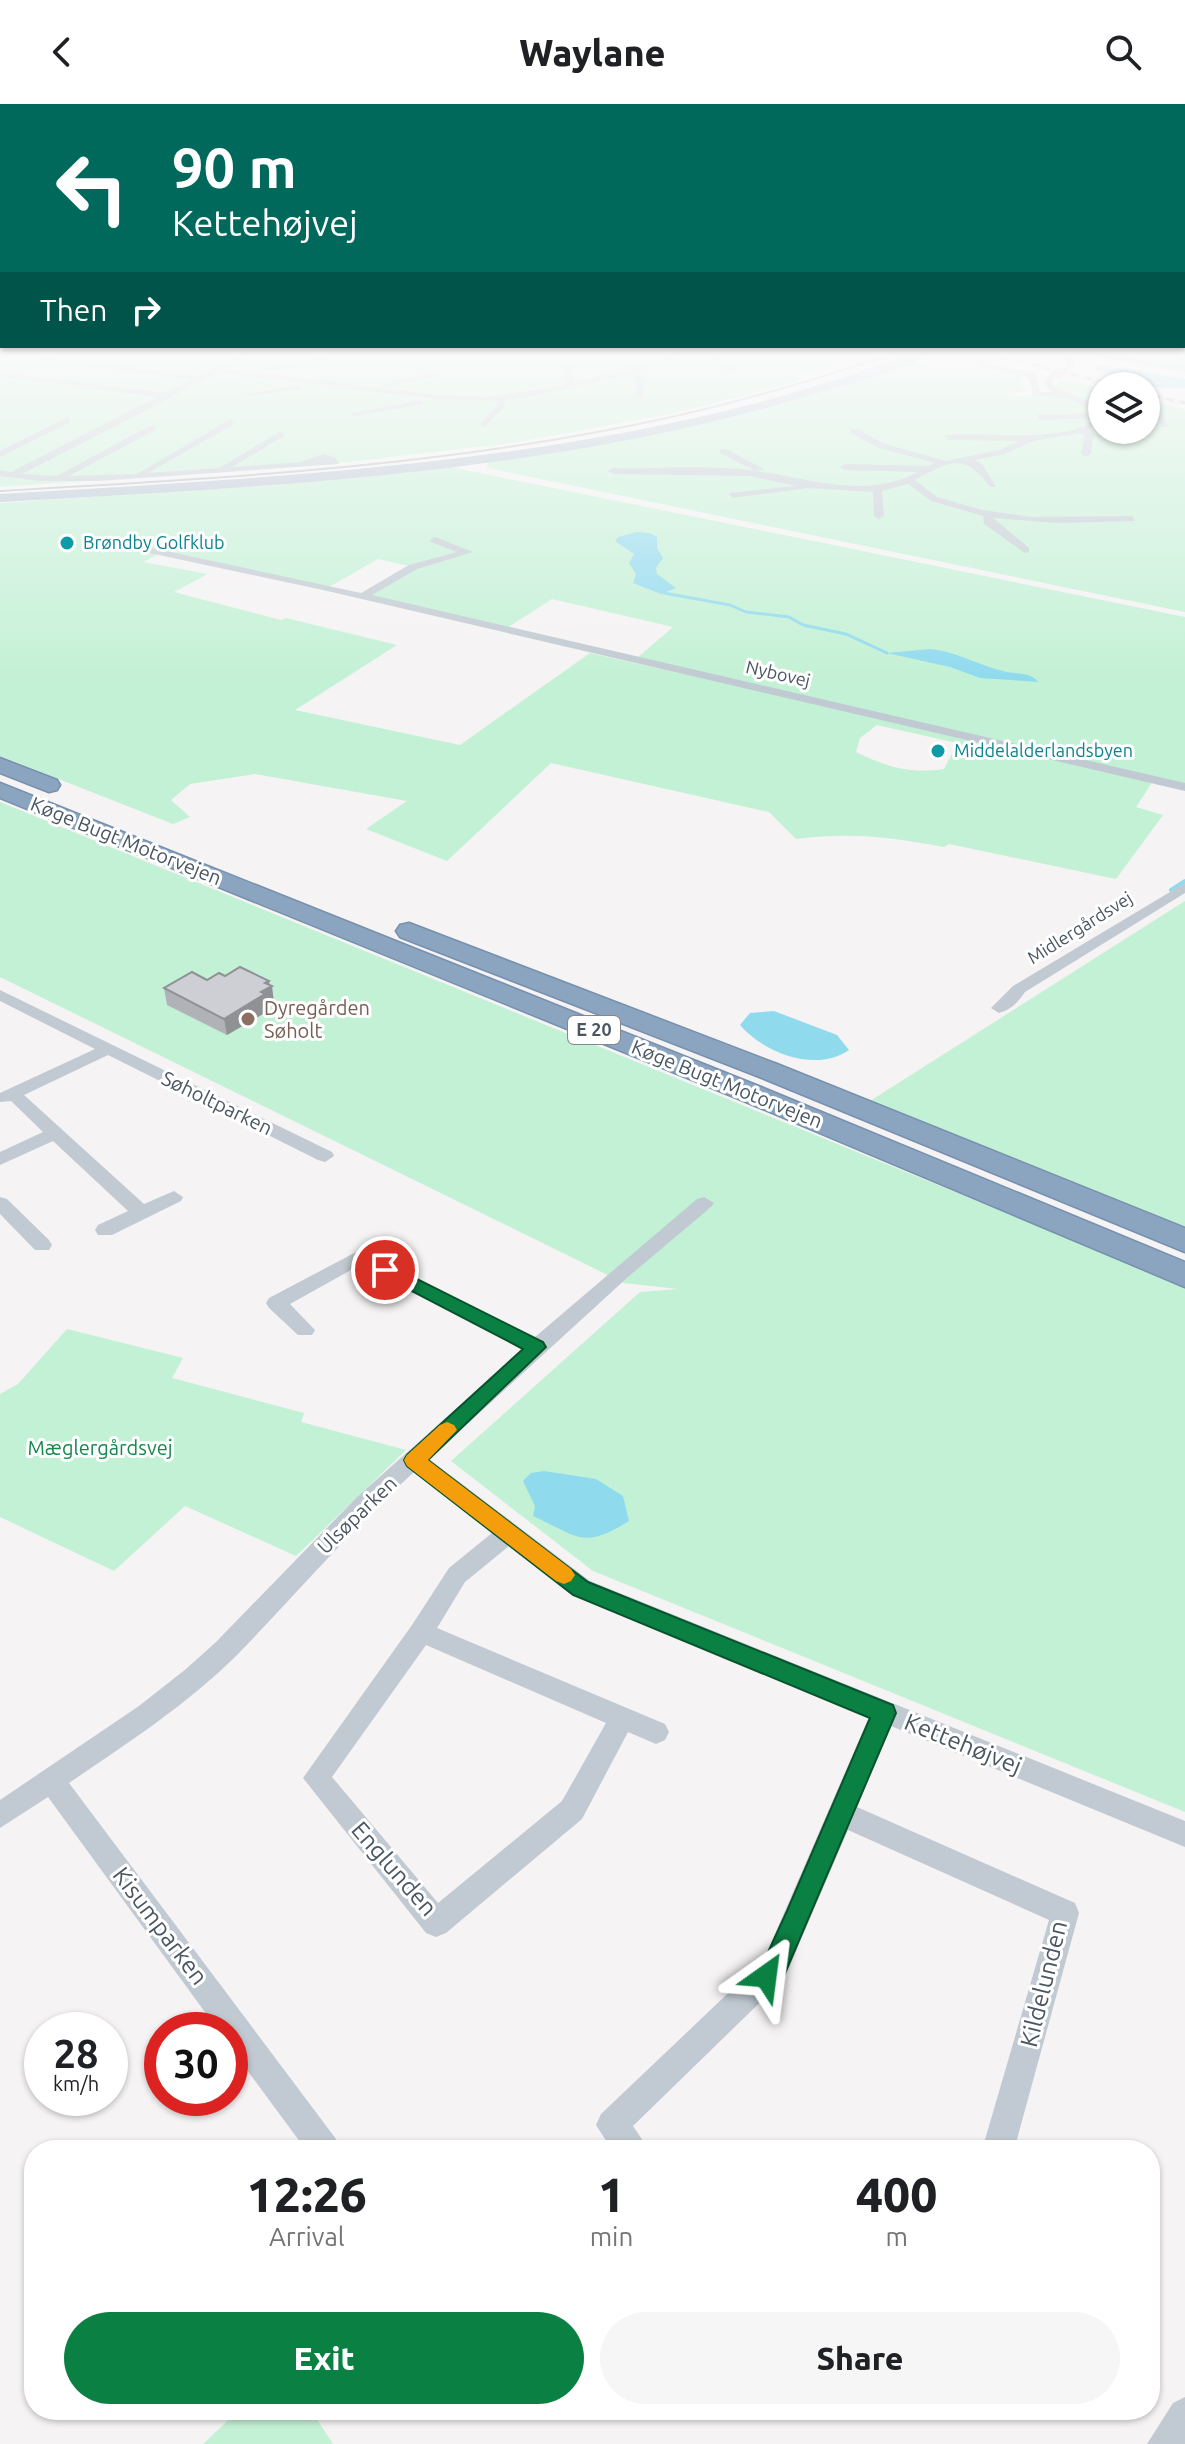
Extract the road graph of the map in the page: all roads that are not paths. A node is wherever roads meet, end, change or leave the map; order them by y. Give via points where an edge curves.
1 (39, 461) edge
2 (91, 461) edge
3 (162, 461) edge
4 (236, 461) edge
5 (309, 461) edge
6 (335, 461) edge
7 (454, 461) edge
8 (741, 461) edge
9 (936, 461) edge
10 (961, 461) edge
11 (969, 461) edge
12 (946, 464) junction
13 (302, 465) junction
14 (845, 467) dead end
15 (928, 469) junction
16 (220, 471) junction
17 (613, 471) dead end
18 (0, 473) edge
19 (12, 475) junction
20 (766, 475) junction
21 (136, 476) junction
22 (55, 481) junction
23 (909, 481) junction
24 (993, 485) dead end
25 (815, 487) junction
26 (876, 489) junction
27 (732, 495) dead end
28 (0, 496) edge
29 (987, 512) junction
30 (879, 516) dead end
31 (1132, 519) dead end
32 (88, 537) dead end
33 (435, 540) dead end
34 (1025, 550) dead end
35 (363, 596) junction
36 (0, 765) edge
37 (1185, 787) edge
38 (0, 790) edge
39 (1185, 887) edge
40 (0, 995) edge
41 (999, 1008) dead end
42 (108, 1049) junction
43 (6, 1096) edge
44 (56, 1133) junction
45 (325, 1156) dead end
46 (0, 1159) edge
47 (174, 1197) dead end
48 (0, 1203) edge
49 (704, 1203) dead end
50 (141, 1212) junction
51 (105, 1230) dead end
52 (1185, 1241) edge
53 (42, 1245) dead end
54 (1185, 1275) edge
55 (305, 1330) dead end
56 (537, 1347) junction
57 (414, 1460) junction
58 (509, 1533) junction
59 (421, 1632) junction
60 (884, 1713) junction
61 (622, 1718) junction
62 (656, 1732) dead end
63 (51, 1780) junction
64 (842, 1814) junction
65 (0, 1815) edge
66 (1185, 1834) edge
67 (318, 2140) edge
68 (625, 2140) edge
69 (1001, 2140) edge
70 (1185, 2415) edge
71 (1165, 2444) edge

1 - 19 street
2 - 22 street
3 - 21 street
4 - 16 street
5 - 13 street
6 - 13 street
7 - 28 main road via 332,476
8 - 20 street
9 - 12 street
10 - 12 street
11 - 24 street
12 - 15 street
13 - 16 street
14 - 15 street
15 - 23 street
16 - 21 street
17 - 20 street
18 - 19 street
19 - 22 street
20 - 25 street
21 - 22 street
23 - 26 street
23 - 29 street via 938,501
25 - 26 street
25 - 27 street
26 - 30 street
29 - 31 street via 1038,521
29 - 34 street via 988,522
32 - 35 street, Nybovej
33 - 35 street via 468,552 413,567
35 - 37 street, Nybovej
36 - 52 highway, Køge Bugt Motorvejen / E 20
38 - 54 highway, Køge Bugt Motorvejen / E 20
39 - 41 street, Midlergårdsvej via 1019,989
40 - 42 street, Søholtparken
42 - 43 street
42 - 45 street, Søholtparken
43 - 44 street
44 - 46 street
44 - 50 street
47 - 50 street
48 - 53 street
49 - 56 street, Ulsøparken
50 - 51 street
55 - 56 street via 276,1303 360,1257
56 - 57 street, Ulsøparken
57 - 58 street, Kettehøjvej
57 - 63 street, Ulsøparken via 195,1677
58 - 59 street, Englunden via 457,1575
58 - 60 street, Kettehøjvej via 581,1588
59 - 61 street
59 - 61 street, Englunden via 316,1778 436,1923 572,1810
60 - 64 street
60 - 66 street, Kettehøjvej
61 - 62 street
63 - 65 street, Ulsøparken
63 - 67 street, Kisumparken
64 - 68 street via 774,1969 612,2125
64 - 69 street, Kildelunden via 1065,1913
70 - 71 street

